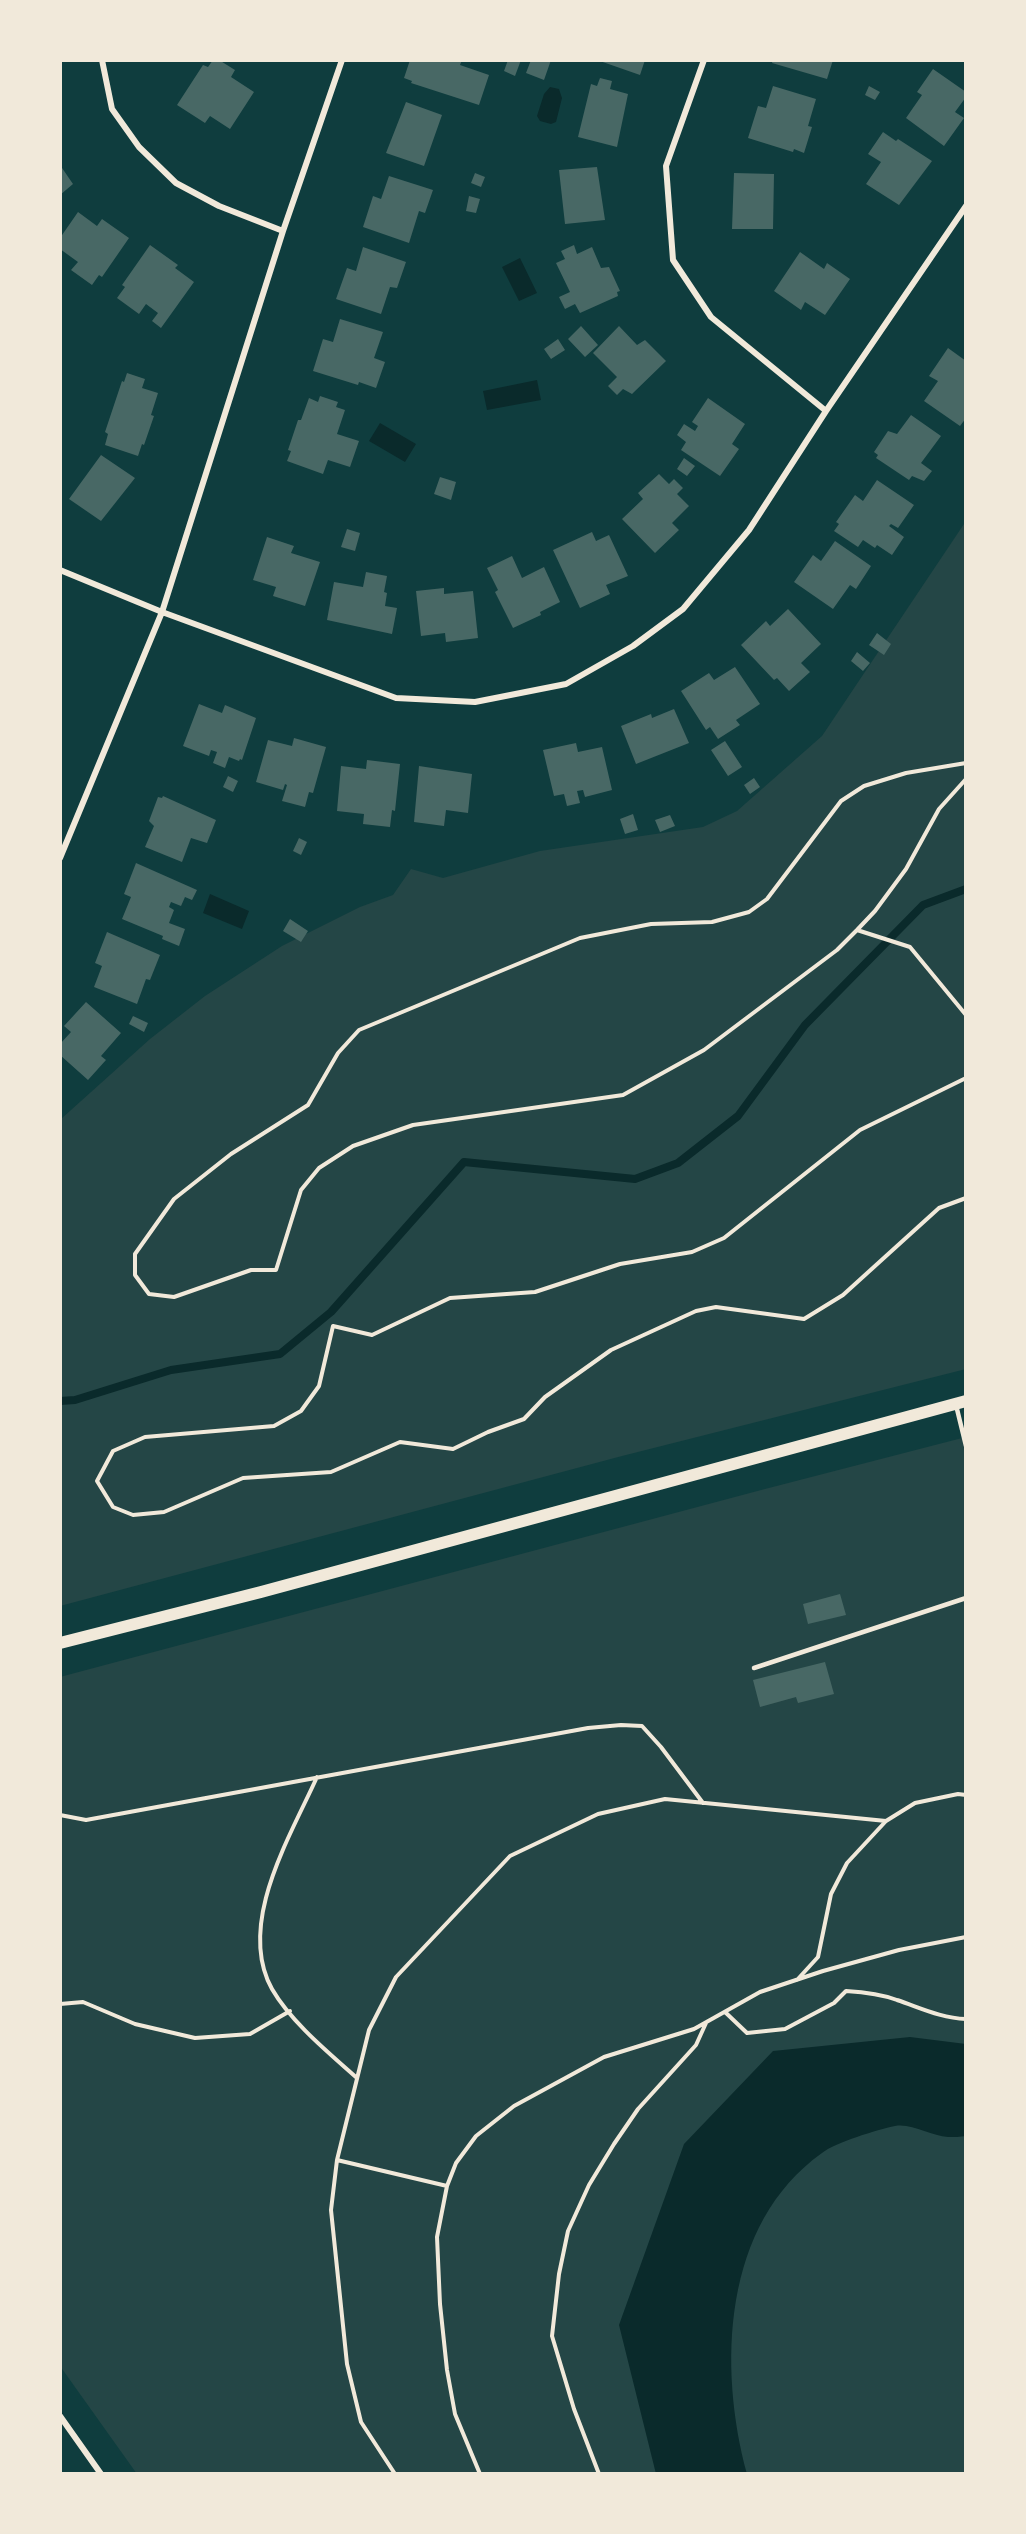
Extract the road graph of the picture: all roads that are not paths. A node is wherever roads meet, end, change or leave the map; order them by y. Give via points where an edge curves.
1 (102, 60) edge
2 (342, 60) edge
3 (704, 60) edge
4 (966, 206) edge
5 (283, 231) junction
6 (826, 411) junction
7 (60, 570) edge
8 (162, 612) junction
9 (60, 858) edge
10 (961, 1402) edge
11 (966, 1446) edge
12 (966, 1598) edge
13 (60, 1643) edge
14 (754, 1668) dead end
15 (60, 2416) edge
16 (101, 2474) edge

1 - 5 street via 112,109 139,147 176,183 219,206
2 - 5 street
3 - 6 street via 666,166 673,260 711,317
4 - 6 street
5 - 8 street
6 - 8 street via 749,530 683,609 633,646 566,684 475,702 396,698
7 - 8 street
8 - 9 street
10 - 11 lane
10 - 13 main road
12 - 14 lane
15 - 16 street

